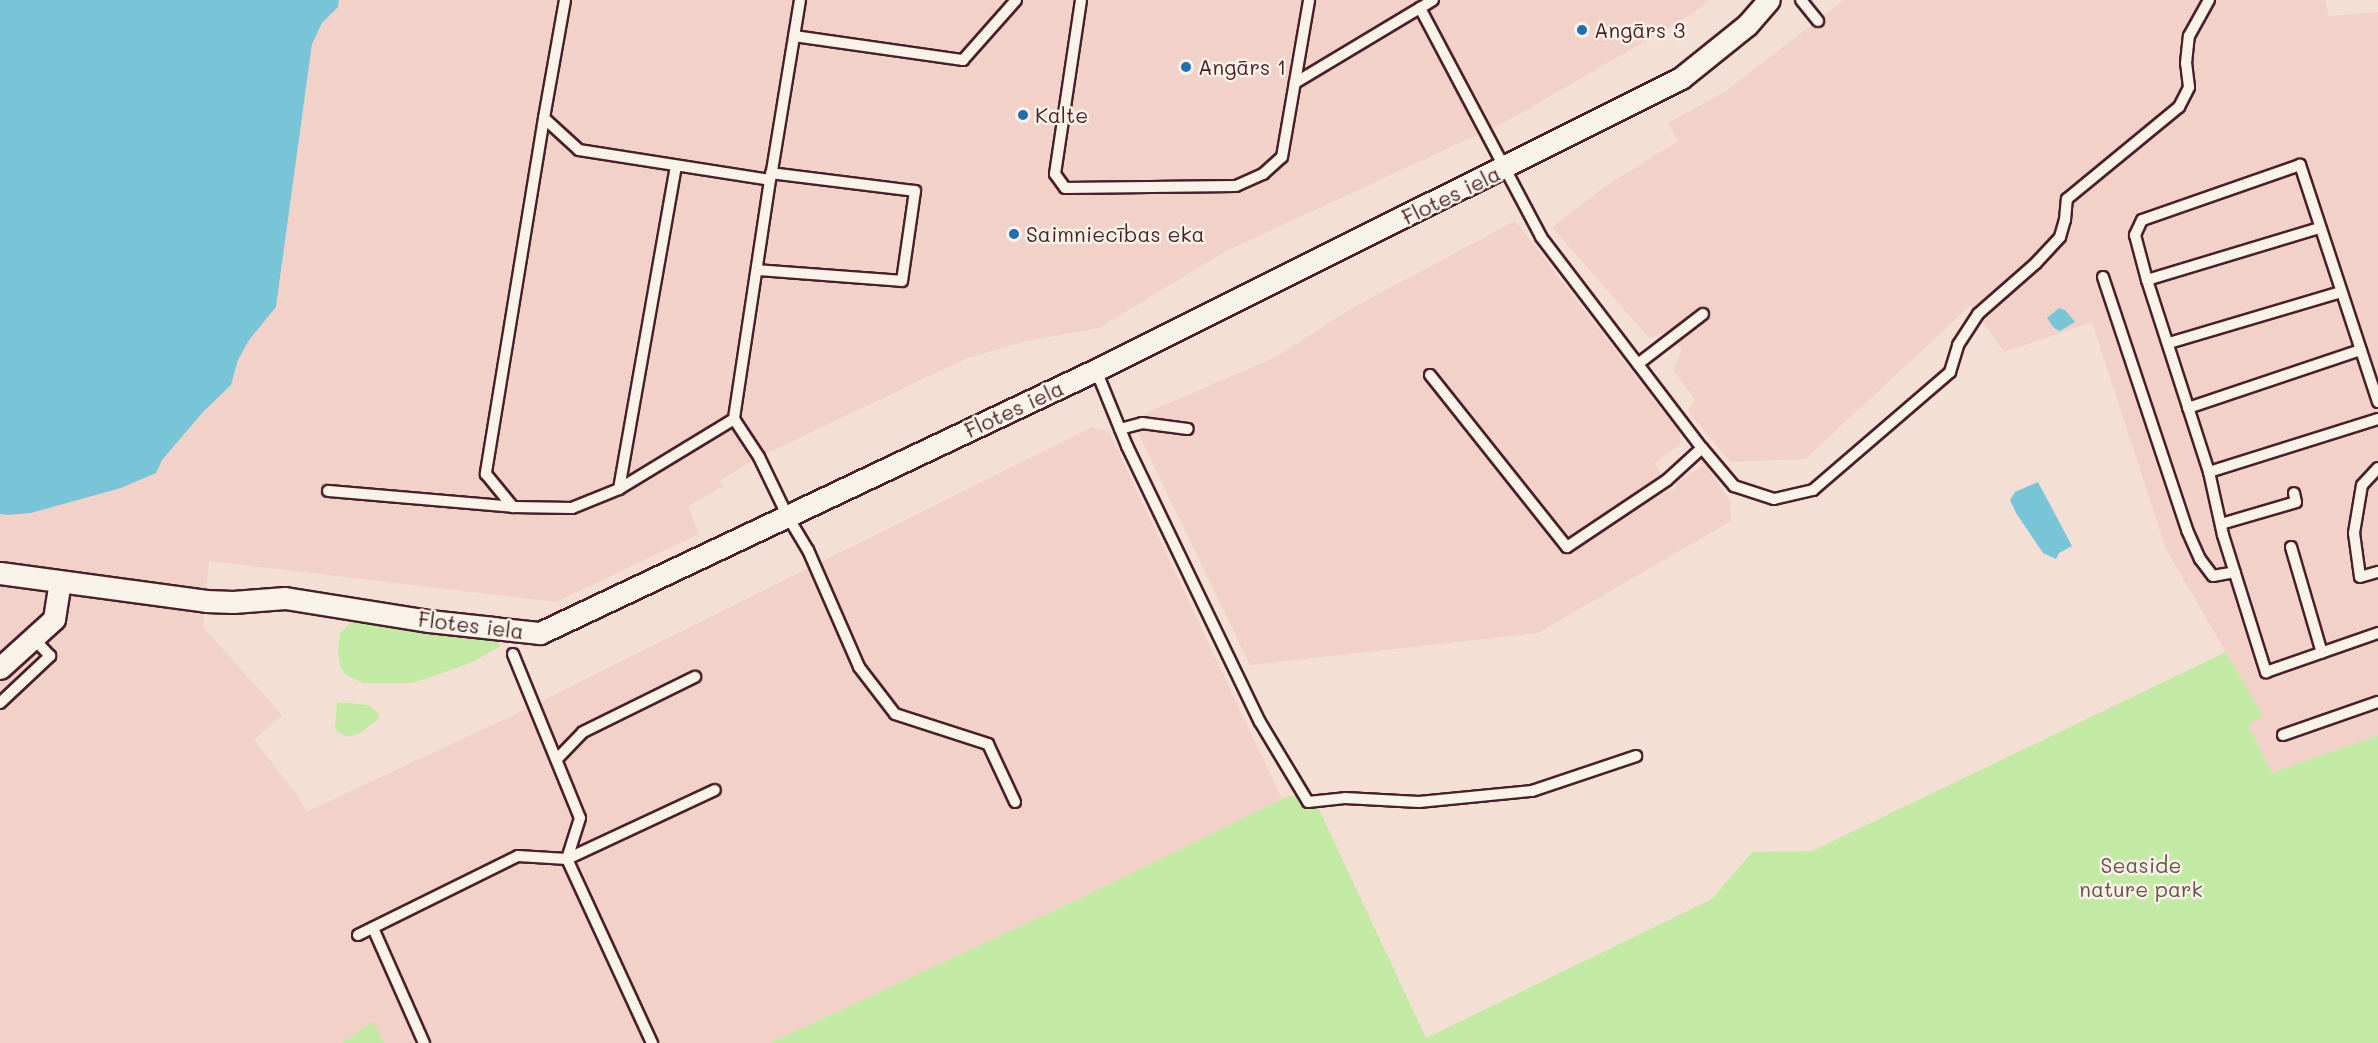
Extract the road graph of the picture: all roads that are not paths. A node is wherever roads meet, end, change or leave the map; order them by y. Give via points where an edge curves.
1 (565, 0) edge
2 (800, 0) edge
3 (1012, 0) edge
4 (1081, 0) edge
5 (1309, 0) edge
6 (1433, 0) edge
7 (1769, 0) edge
8 (1801, 0) edge
9 (2209, 0) edge
10 (1420, 8) junction
11 (1818, 21) dead end
12 (794, 36) junction
13 (1294, 83) junction
14 (544, 118) junction
15 (676, 167) junction
16 (1504, 168) junction
17 (771, 177) junction
18 (2319, 228) junction
19 (757, 270) junction
20 (2103, 277) dead end
21 (2147, 280) junction
22 (2341, 292) junction
23 (1703, 314) dead end
24 (2169, 343) junction
25 (2360, 350) junction
26 (1638, 364) junction
27 (1096, 370) junction
28 (1430, 375) dead end
29 (2378, 402) edge
30 (2188, 408) junction
31 (2378, 418) edge
32 (734, 419) junction
33 (1120, 429) junction
34 (1188, 429) dead end
35 (1702, 448) junction
36 (2378, 468) edge
37 (2209, 472) junction
38 (619, 489) junction
39 (328, 491) dead end
40 (2294, 493) dead end
41 (513, 507) junction
42 (788, 517) junction
43 (2221, 524) junction
44 (2291, 547) dead end
45 (2235, 572) junction
46 (2378, 572) edge
47 (0, 573) edge
48 (60, 581) junction
49 (2378, 633) edge
50 (33, 638) junction
51 (2322, 653) junction
52 (513, 654) dead end
53 (0, 668) edge
54 (695, 677) dead end
55 (2378, 702) edge
56 (0, 703) edge
57 (2283, 735) dead end
58 (1636, 756) dead end
59 (557, 759) junction
60 (715, 790) dead end
61 (1015, 802) dead end
62 (567, 859) junction
63 (373, 928) junction
64 (358, 935) dead end
65 (424, 1043) edge
66 (652, 1043) edge

1 - 14 lane
2 - 12 lane
3 - 12 lane via 963,60
4 - 13 lane via 1055,174 1065,188 1236,186 1263,174 1282,157
5 - 13 lane
6 - 10 lane
7 - 16 street, Flotes iela via 1748,26 1682,78
8 - 11 lane
9 - 35 lane via 2189,36 2189,87 2179,107 2067,199 2060,237 1978,314 1958,345 1950,372 1813,490 1774,500 1734,486
10 - 13 lane
10 - 16 lane
12 - 17 lane
14 - 15 lane via 579,150
14 - 41 lane via 486,474
15 - 17 lane
15 - 38 lane
16 - 26 lane via 1541,237
16 - 27 street, Flotes iela
17 - 19 lane
17 - 19 lane via 915,191 902,281
18 - 21 lane
18 - 21 lane via 2300,165 2142,220 2135,235
18 - 22 lane
19 - 32 lane
20 - 45 lane via 2200,560 2213,576
21 - 24 lane
22 - 24 lane
22 - 25 lane
23 - 26 lane
24 - 30 lane
25 - 29 lane
25 - 30 lane
26 - 35 lane
27 - 33 lane
27 - 42 street, Flotes iela
28 - 35 lane via 1567,547 1667,480
30 - 37 lane
31 - 37 lane
32 - 38 lane
32 - 42 lane via 759,457
33 - 34 lane via 1142,423
33 - 58 lane via 1260,722 1308,802 1345,798 1419,802 1532,791
36 - 46 lane via 2362,485 2354,533 2360,577
37 - 43 lane
38 - 41 lane via 572,508
39 - 41 lane
40 - 43 lane via 2296,502
42 - 48 street, Flotes iela via 540,633 429,621 285,598 206,601
42 - 61 lane via 808,550 859,667 895,714 988,744
43 - 45 lane
44 - 51 lane
45 - 51 lane via 2266,672
47 - 48 street, Flotes iela
48 - 50 street via 54,619
49 - 51 lane
50 - 53 street
50 - 56 lane via 50,656
52 - 59 lane
54 - 59 lane via 583,732
55 - 57 lane
59 - 62 lane via 580,818
60 - 62 lane
62 - 63 lane via 518,856
62 - 66 lane
63 - 64 lane
63 - 65 lane

